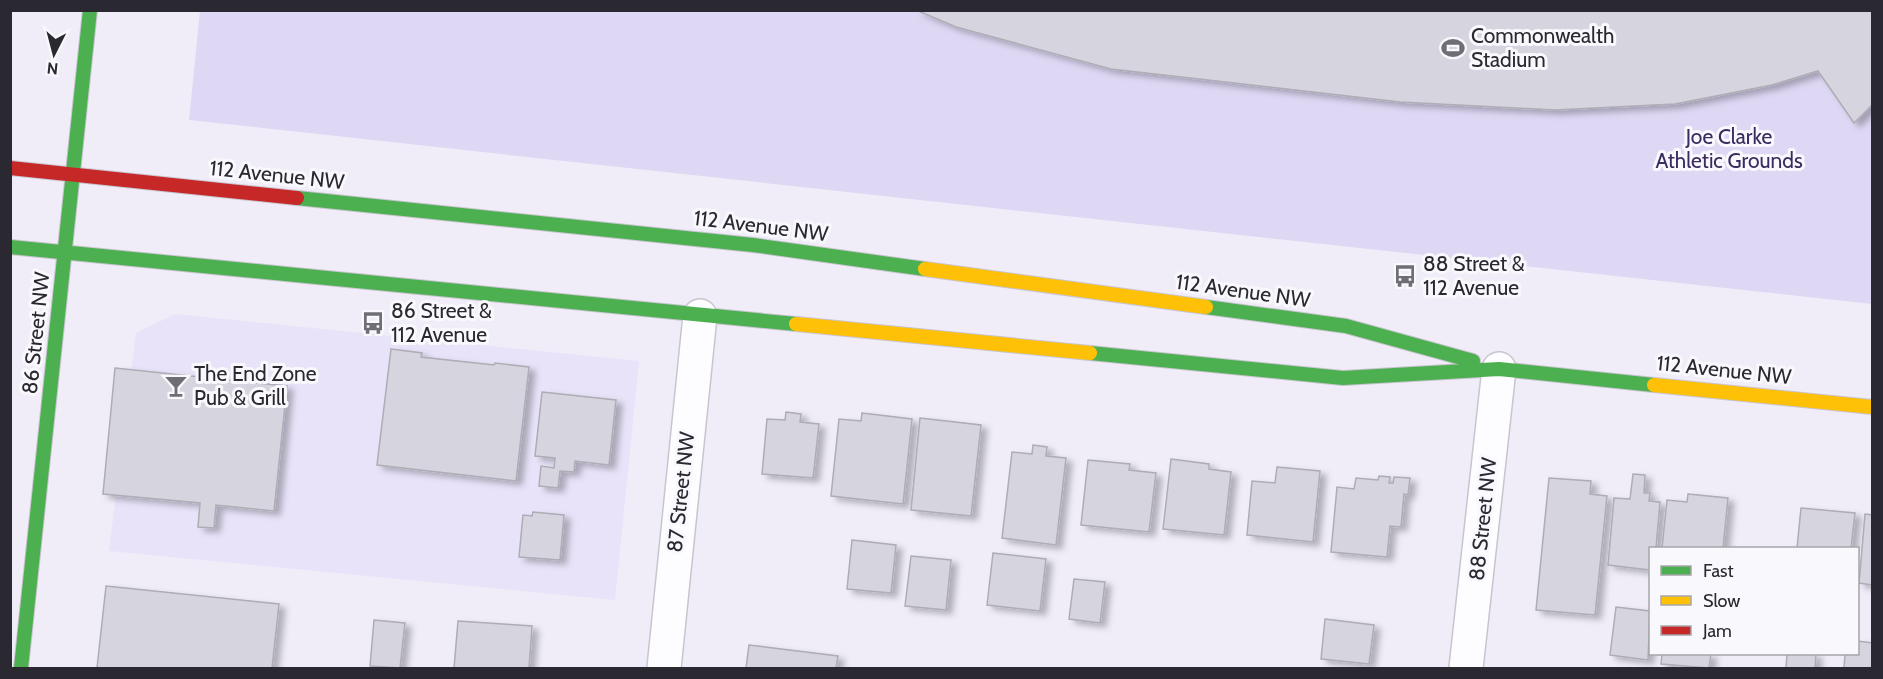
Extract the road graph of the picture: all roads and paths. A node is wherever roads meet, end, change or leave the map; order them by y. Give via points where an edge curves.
1 (90, 10) edge
2 (10, 168) edge
3 (74, 175) junction
4 (10, 247) edge
5 (65, 252) junction
6 (700, 316) junction
7 (1499, 369) junction
8 (1872, 406) edge
9 (21, 669) edge
10 (664, 669) edge
11 (1466, 669) edge

1 - 3 main road, 86 Street NW
2 - 3 main road, 112 Avenue NW
3 - 5 main road, 86 Street NW
3 - 7 main road, 112 Avenue NW via 764,246 1346,326
4 - 5 main road, 112 Avenue NW
5 - 6 main road, 112 Avenue NW
5 - 9 main road, 86 Street NW
6 - 7 main road, 112 Avenue NW via 1343,378
6 - 10 street, 87 Street NW
7 - 8 main road, 112 Avenue NW
7 - 11 street, 88 Street NW

